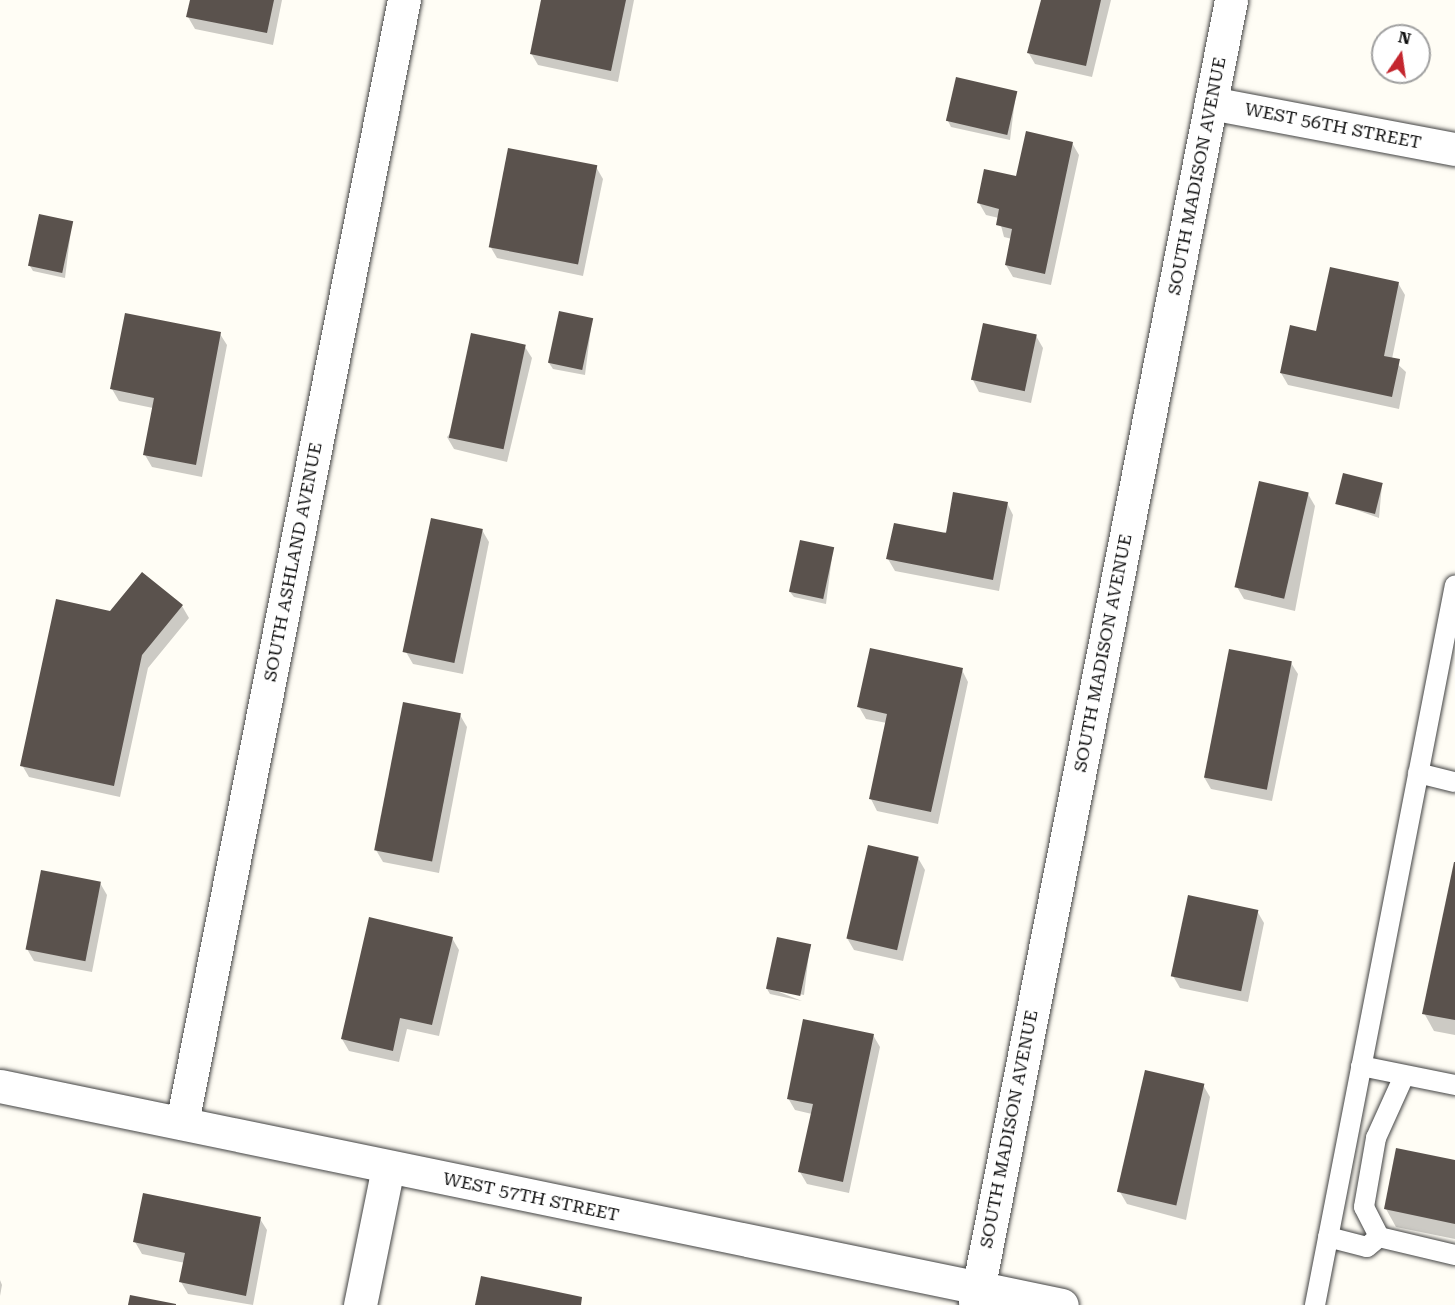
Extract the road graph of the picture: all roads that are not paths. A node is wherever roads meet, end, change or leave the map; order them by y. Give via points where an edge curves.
1 (404, 0) edge
2 (1231, 0) edge
3 (1211, 103) junction
4 (1455, 149) edge
5 (1455, 585) edge
6 (1418, 774) junction
7 (1455, 782) edge
8 (1361, 1066) junction
9 (1404, 1076) junction
10 (1455, 1085) edge
11 (0, 1086) edge
12 (182, 1123) junction
13 (388, 1167) junction
14 (1328, 1237) junction
15 (1378, 1237) junction
16 (1455, 1255) edge
17 (977, 1297) edge
18 (360, 1305) edge
19 (1062, 1305) edge
20 (1315, 1305) edge

1 - 12 street, SOUTH ASHLAND AVENUE
2 - 3 street, SOUTH MADISON AVENUE
3 - 4 street, WEST 56TH STREET
3 - 17 street, SOUTH MADISON AVENUE
5 - 6 lane
6 - 7 lane
6 - 8 lane
8 - 9 lane
8 - 14 lane
9 - 10 lane
9 - 15 lane via 1376,1138 1364,1207
11 - 12 street, WEST 57TH STREET
12 - 13 street, WEST 57TH STREET
13 - 17 street, WEST 57TH STREET
13 - 18 street
14 - 15 lane via 1367,1247
14 - 20 lane
15 - 16 lane
17 - 19 street, WEST 57TH STREET

